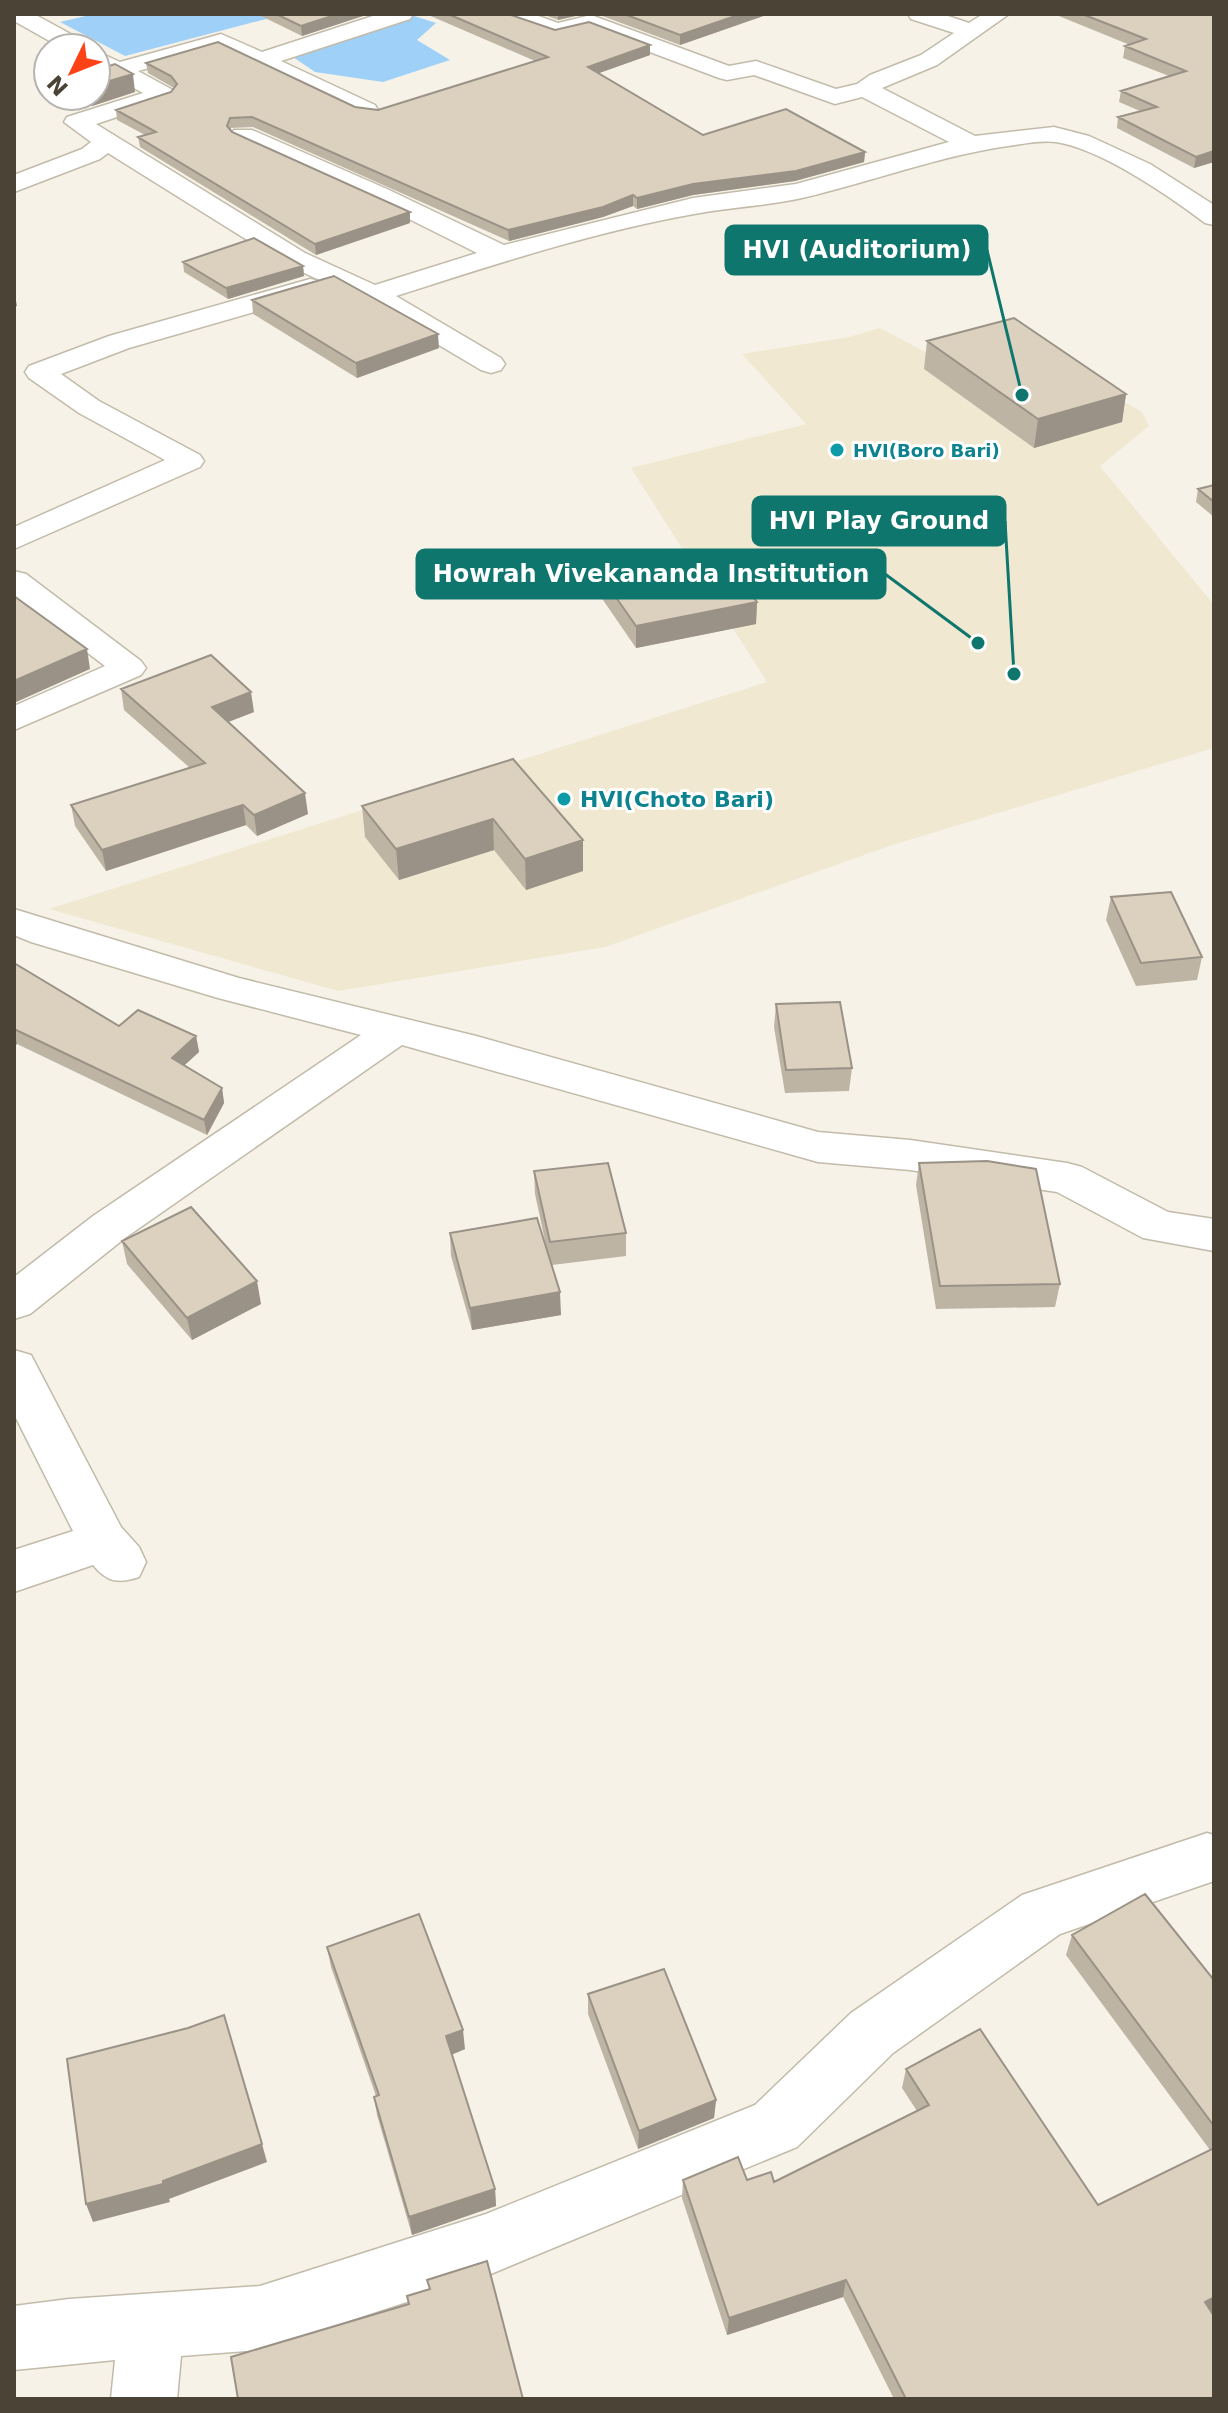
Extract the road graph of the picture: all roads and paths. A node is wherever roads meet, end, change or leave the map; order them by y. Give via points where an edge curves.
1 (17, 14) edge
2 (402, 14) edge
3 (512, 14) edge
4 (919, 14) edge
5 (998, 14) edge
6 (971, 31) junction
7 (50, 32) edge
8 (261, 60) junction
9 (112, 63) edge
10 (112, 67) edge
11 (865, 89) junction
12 (112, 110) edge
13 (366, 110) edge
14 (107, 112) edge
15 (243, 135) edge
16 (108, 141) junction
17 (971, 144) junction
18 (14, 184) edge
19 (1214, 217) edge
20 (501, 254) junction
21 (337, 278) junction
22 (373, 294) junction
23 (491, 364) dead end
24 (14, 539) edge
25 (14, 581) edge
26 (14, 719) edge
27 (14, 921) edge
28 (396, 1030) junction
29 (1214, 1235) edge
30 (14, 1302) edge
31 (14, 1368) edge
32 (14, 1571) edge
33 (1212, 1859) edge
34 (151, 2325) junction
35 (14, 2338) edge
36 (144, 2399) edge

1 - 7 street
2 - 8 street
3 - 11 street via 556,30 591,22 727,73 756,68 835,97
4 - 6 street
5 - 6 street
6 - 11 street via 929,60
8 - 9 street via 221,41
8 - 13 street
10 - 12 street via 163,94
11 - 17 street
14 - 16 street via 76,122
15 - 20 street
16 - 18 street via 91,154
16 - 21 street via 236,224
17 - 19 street via 1060,135 1186,195
17 - 20 street via 798,191 693,206
20 - 22 street
21 - 22 street
21 - 24 street via 119,342 39,372 89,407 189,461
22 - 23 street
25 - 26 street via 129,668
27 - 28 street via 232,989
28 - 29 street via 818,1147 1067,1178 1159,1227
28 - 30 street via 109,1227
31 - 32 street via 112,1551
33 - 34 street via 1042,1914 872,2033 776,2126 486,2245 260,2318
34 - 35 street
34 - 36 street

